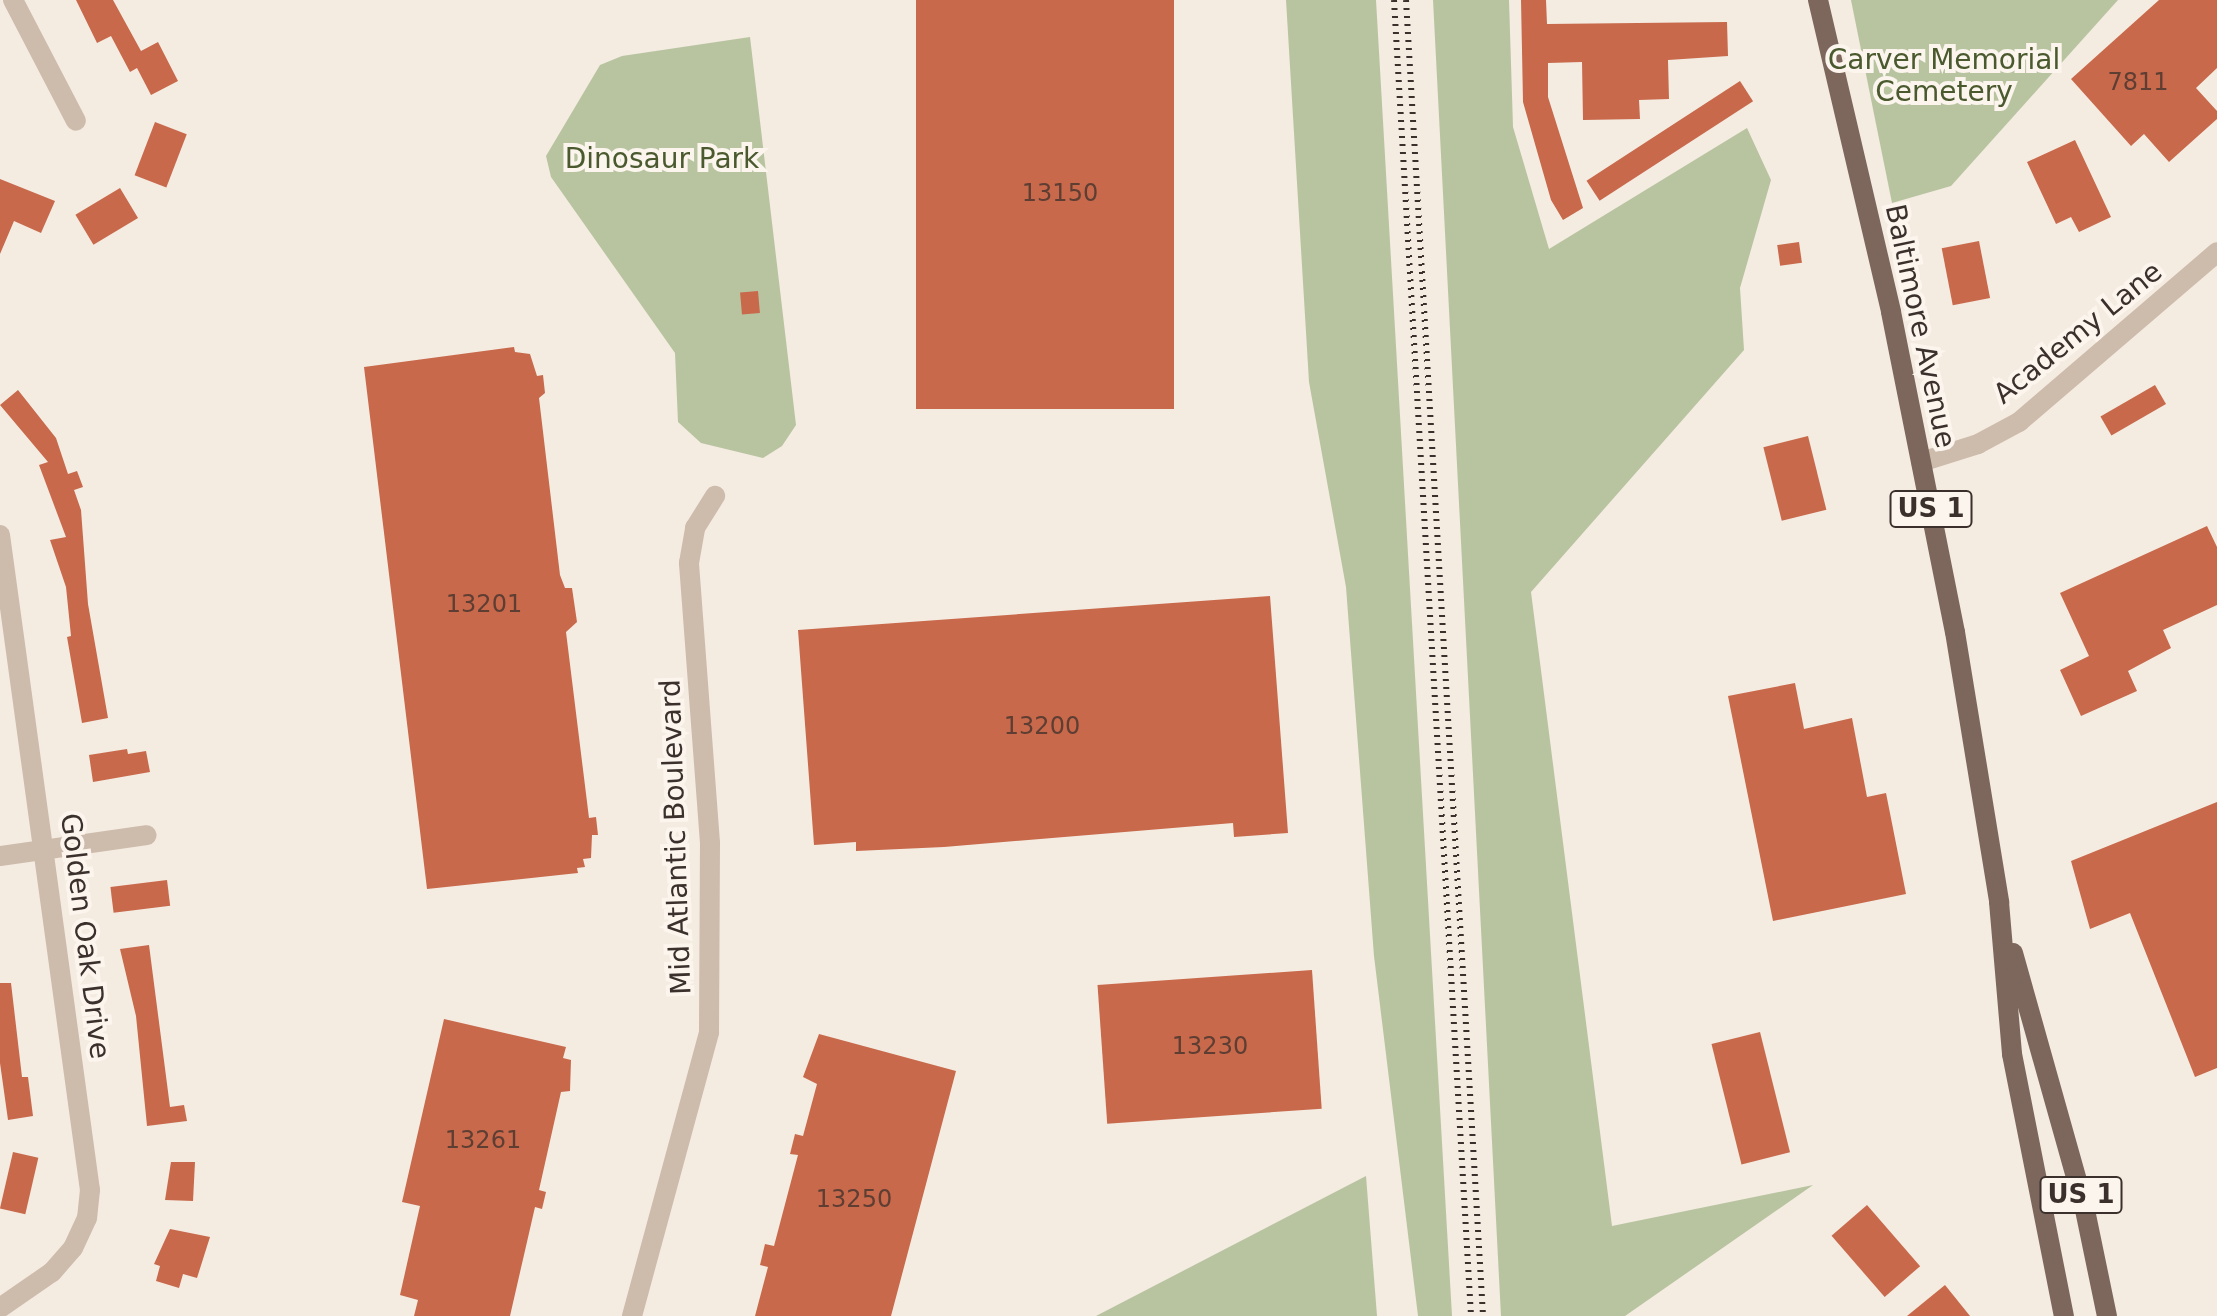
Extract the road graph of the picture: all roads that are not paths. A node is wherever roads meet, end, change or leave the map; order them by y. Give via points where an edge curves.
1 (13, 0) edge
2 (1818, 0) edge
3 (76, 121) dead end
4 (2217, 252) edge
5 (1921, 462) junction
6 (715, 496) dead end
7 (0, 535) edge
8 (147, 835) dead end
9 (46, 851) junction
10 (0, 856) edge
11 (1999, 902) junction
12 (0, 1308) edge
13 (632, 1316) edge
14 (2064, 1316) edge
15 (2107, 1316) edge

1 - 3 street
2 - 5 main road, Baltimore Avenue / US 1
4 - 5 street, Academy Lane via 2019,422 1978,444
5 - 11 main road, Baltimore Avenue / US 1
6 - 13 street, Mid Atlantic Boulevard via 695,528 689,563 711,874 709,1032
7 - 9 street, Golden Oak Drive
8 - 9 street
9 - 10 street
9 - 12 street, Golden Oak Drive via 89,1207 63,1260
11 - 14 main road, Baltimore Avenue / US 1 via 2012,1054
11 - 15 main road, Baltimore Avenue / US 1 via 2085,1210

